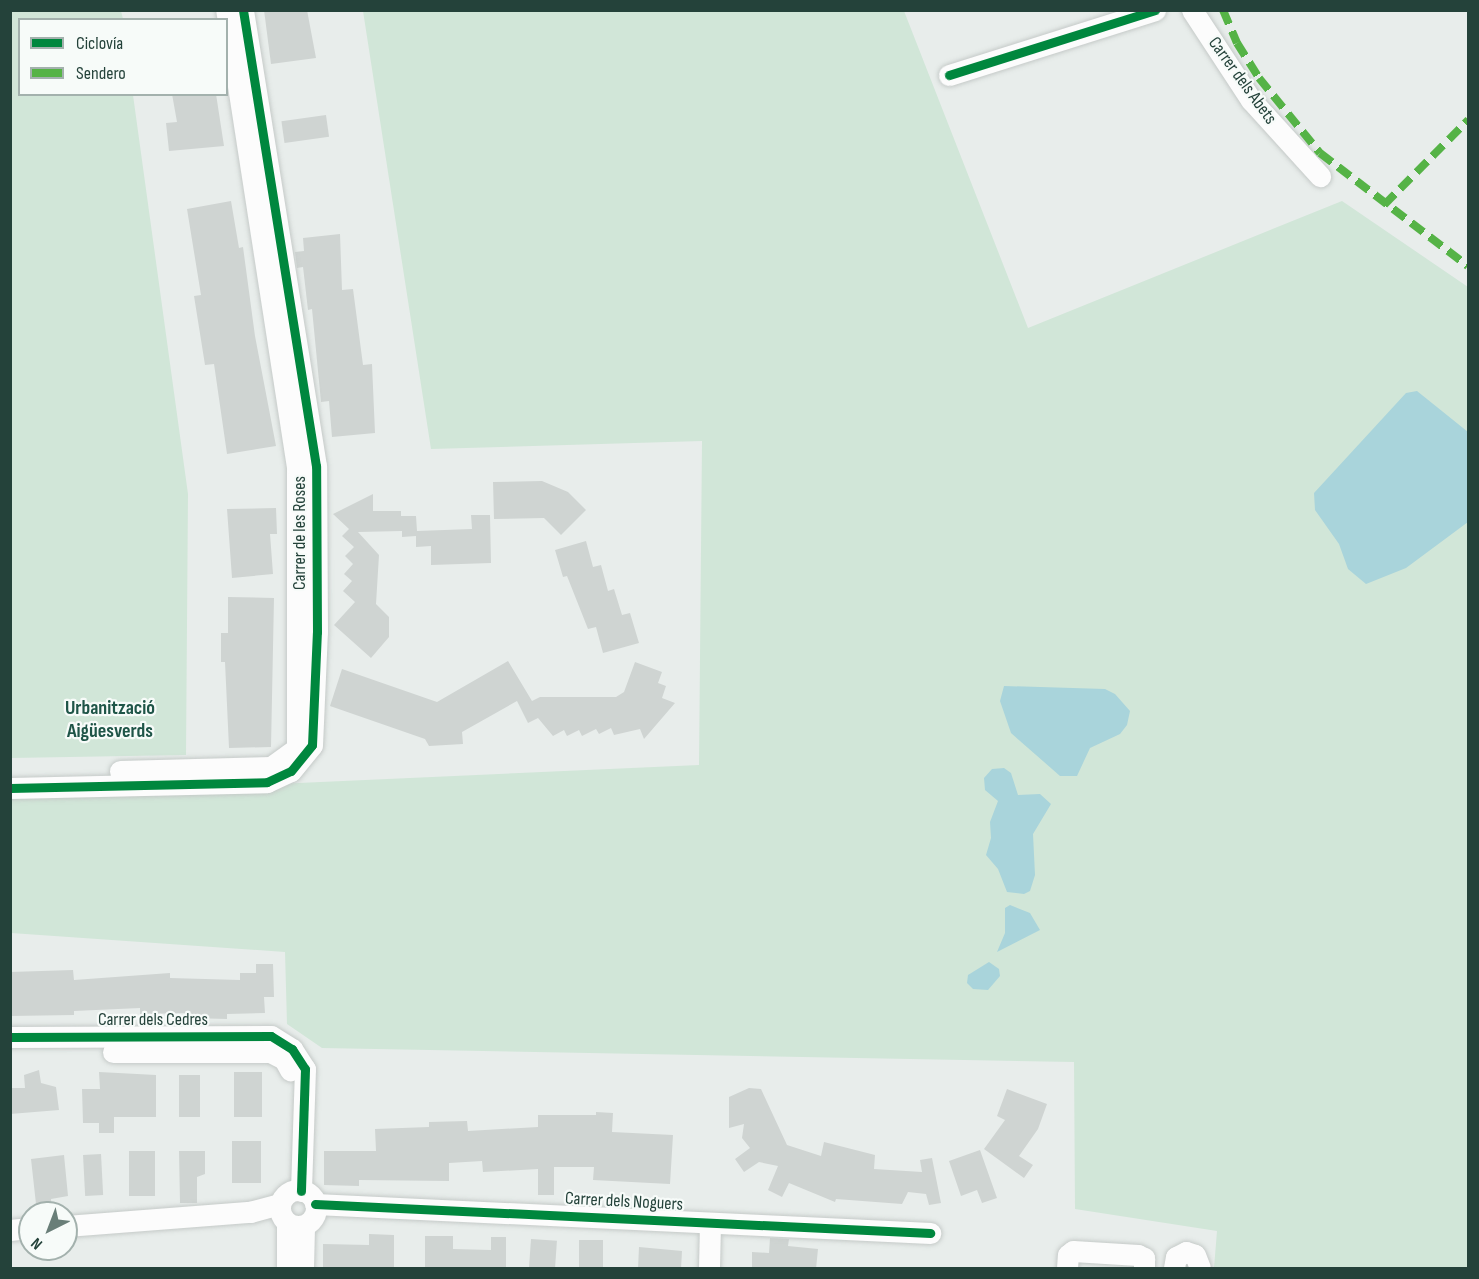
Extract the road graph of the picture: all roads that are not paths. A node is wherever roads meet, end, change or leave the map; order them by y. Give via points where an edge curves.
1 (243, 10) edge
2 (1155, 10) edge
3 (1192, 10) edge
4 (228, 23) edge
5 (950, 75) dead end
6 (1320, 176) dead end
7 (10, 774) edge
8 (10, 788) edge
9 (10, 1037) edge
10 (10, 1051) edge
11 (288, 1054) junction
12 (294, 1208) junction
13 (710, 1223) junction
14 (78, 1225) edge
15 (930, 1233) dead end
16 (1104, 1260) edge
17 (1156, 1268) edge
18 (287, 1269) edge
19 (303, 1269) edge
20 (709, 1269) edge
21 (1067, 1269) edge
22 (1200, 1269) edge

1 - 8 street, Carrer de les Roses via 316,466 317,632 312,745 291,771 267,782
2 - 5 street
3 - 6 street, Carrer dels Abets via 1251,100
4 - 7 street, Carrer de les Roses via 297,467 297,748 271,767
9 - 11 street, Carrer dels Cedres via 271,1036
10 - 11 street, Carrer dels Cedres
11 - 12 street via 305,1069
12 - 13 street, Carrer dels Noguers
12 - 14 street, Carrer dels Noguers
12 - 18 street
12 - 19 street
13 - 15 street, Carrer dels Noguers
13 - 20 street
16 - 17 street via 1138,1255
16 - 21 street via 1073,1251 1068,1255
17 - 22 street via 1186,1252 1198,1258

